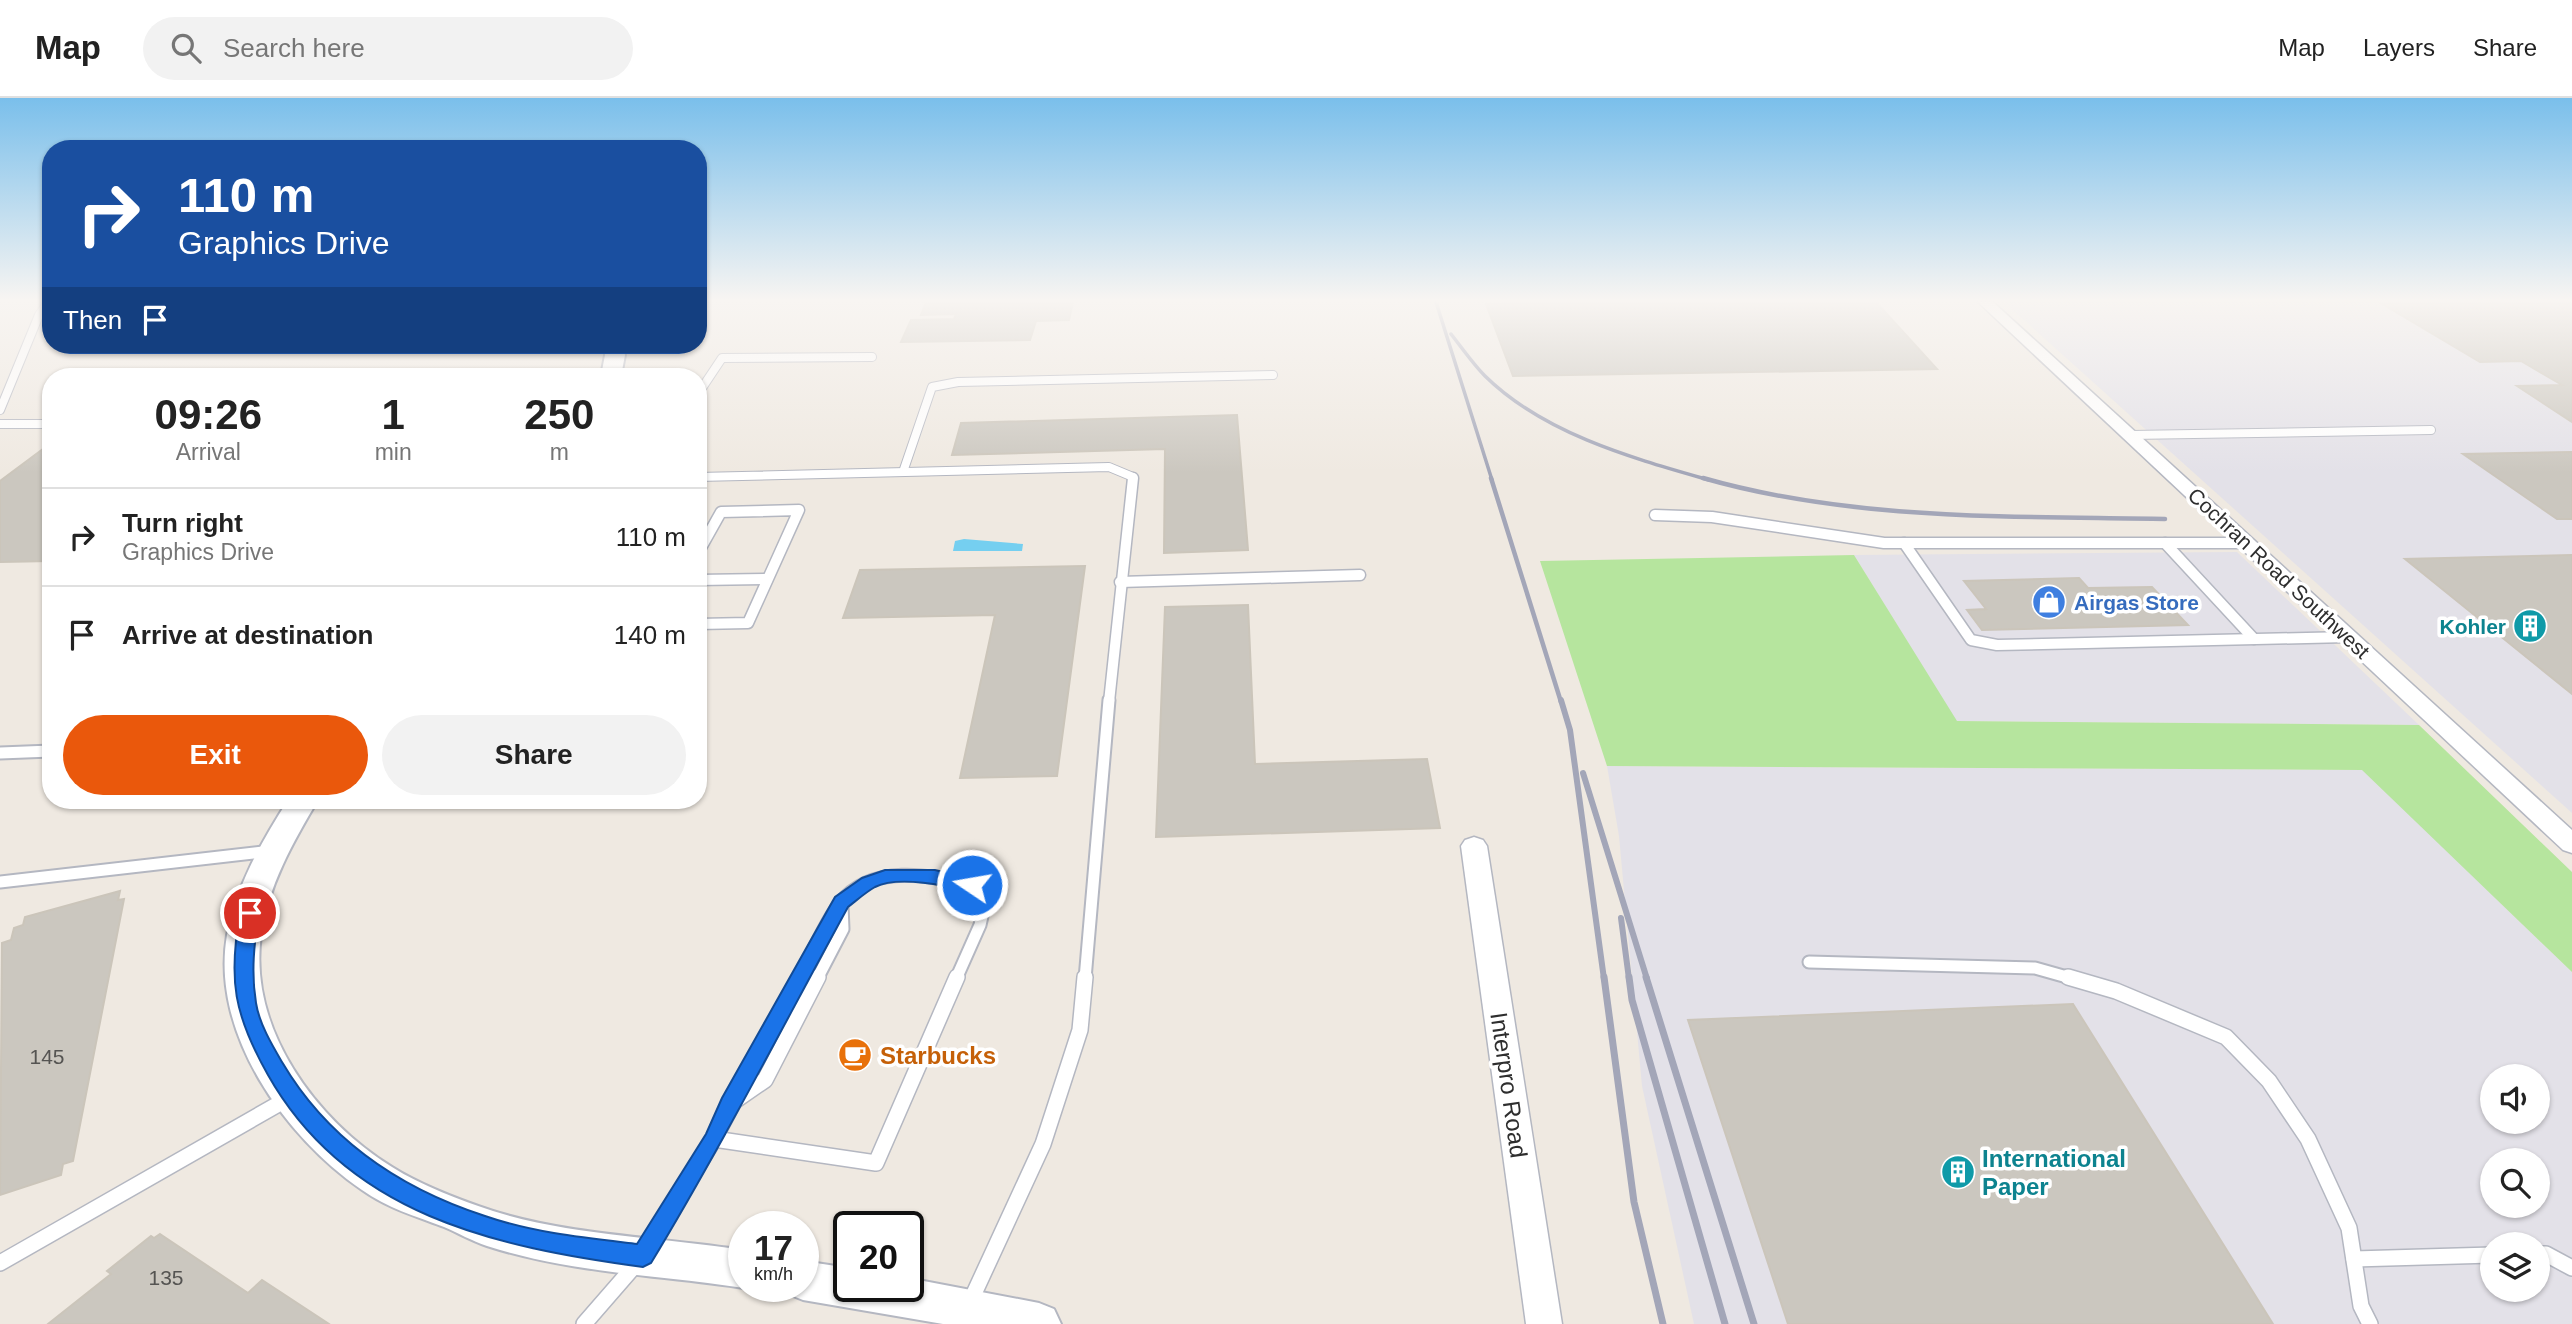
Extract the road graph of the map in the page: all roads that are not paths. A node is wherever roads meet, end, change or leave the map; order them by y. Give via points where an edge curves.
1 (21, 359) edge
2 (721, 359) edge
3 (2048, 359) edge
4 (1273, 376) dead end
5 (707, 380) edge
6 (0, 410) edge
7 (0, 424) edge
8 (42, 424) edge
9 (2431, 430) dead end
10 (2131, 435) junction
11 (904, 472) junction
12 (707, 477) edge
13 (1655, 515) dead end
14 (707, 537) edge
15 (1904, 543) junction
16 (2165, 543) junction
17 (2246, 544) junction
18 (1360, 575) dead end
19 (767, 579) junction
20 (707, 580) edge
21 (1120, 583) junction
22 (707, 624) edge
23 (2348, 637) junction
24 (2254, 639) junction
25 (42, 751) edge
26 (0, 753) edge
27 (298, 809) edge
28 (2572, 844) edge
29 (1474, 846) dead end
30 (274, 850) junction
31 (0, 883) edge
32 (1809, 962) dead end
33 (291, 1096) junction
34 (714, 1139) junction
35 (2480, 1255) edge
36 (643, 1256) junction
37 (2550, 1256) edge
38 (2354, 1259) junction
39 (0, 1263) edge
40 (728, 1267) edge
41 (2572, 1268) edge
42 (819, 1284) edge
43 (962, 1316) edge
44 (584, 1324) edge
45 (1039, 1324) edge
46 (1544, 1324) edge
47 (2370, 1324) edge

1 - 6 lane
2 - 5 lane
3 - 10 street, Cochran Road Southwest
4 - 11 lane via 958,382 932,387
7 - 8 lane
9 - 10 lane
10 - 17 street, Cochran Road Southwest
11 - 12 lane
11 - 21 lane via 1109,467 1133,477
13 - 15 lane via 1712,517
14 - 19 lane via 721,512 799,510
15 - 16 lane
15 - 24 lane via 1971,640 1997,645
16 - 17 lane
16 - 24 lane
17 - 23 street, Cochran Road Southwest
18 - 21 lane
19 - 20 lane
19 - 22 lane via 748,623
21 - 43 lane via 1080,1030 1043,1144
23 - 24 lane
23 - 28 street, Cochran Road Southwest
25 - 26 lane
27 - 30 street
29 - 46 street, Interpro Road
30 - 31 lane
30 - 33 street via 250,913 242,956 246,1006 263,1048
32 - 38 lane via 2035,968 2116,991 2226,1037 2269,1081 2308,1139 2349,1228
33 - 36 street via 326,1138 408,1197 485,1227 557,1245
33 - 39 lane
34 - 34 lane via 876,1163 980,925 985,903 972,885 935,877 885,877 841,902 843,929 765,1080 730,1105
34 - 36 lane
35 - 38 lane
36 - 40 street
36 - 44 lane
37 - 41 lane
38 - 47 lane via 2361,1306
42 - 43 street
43 - 45 street

